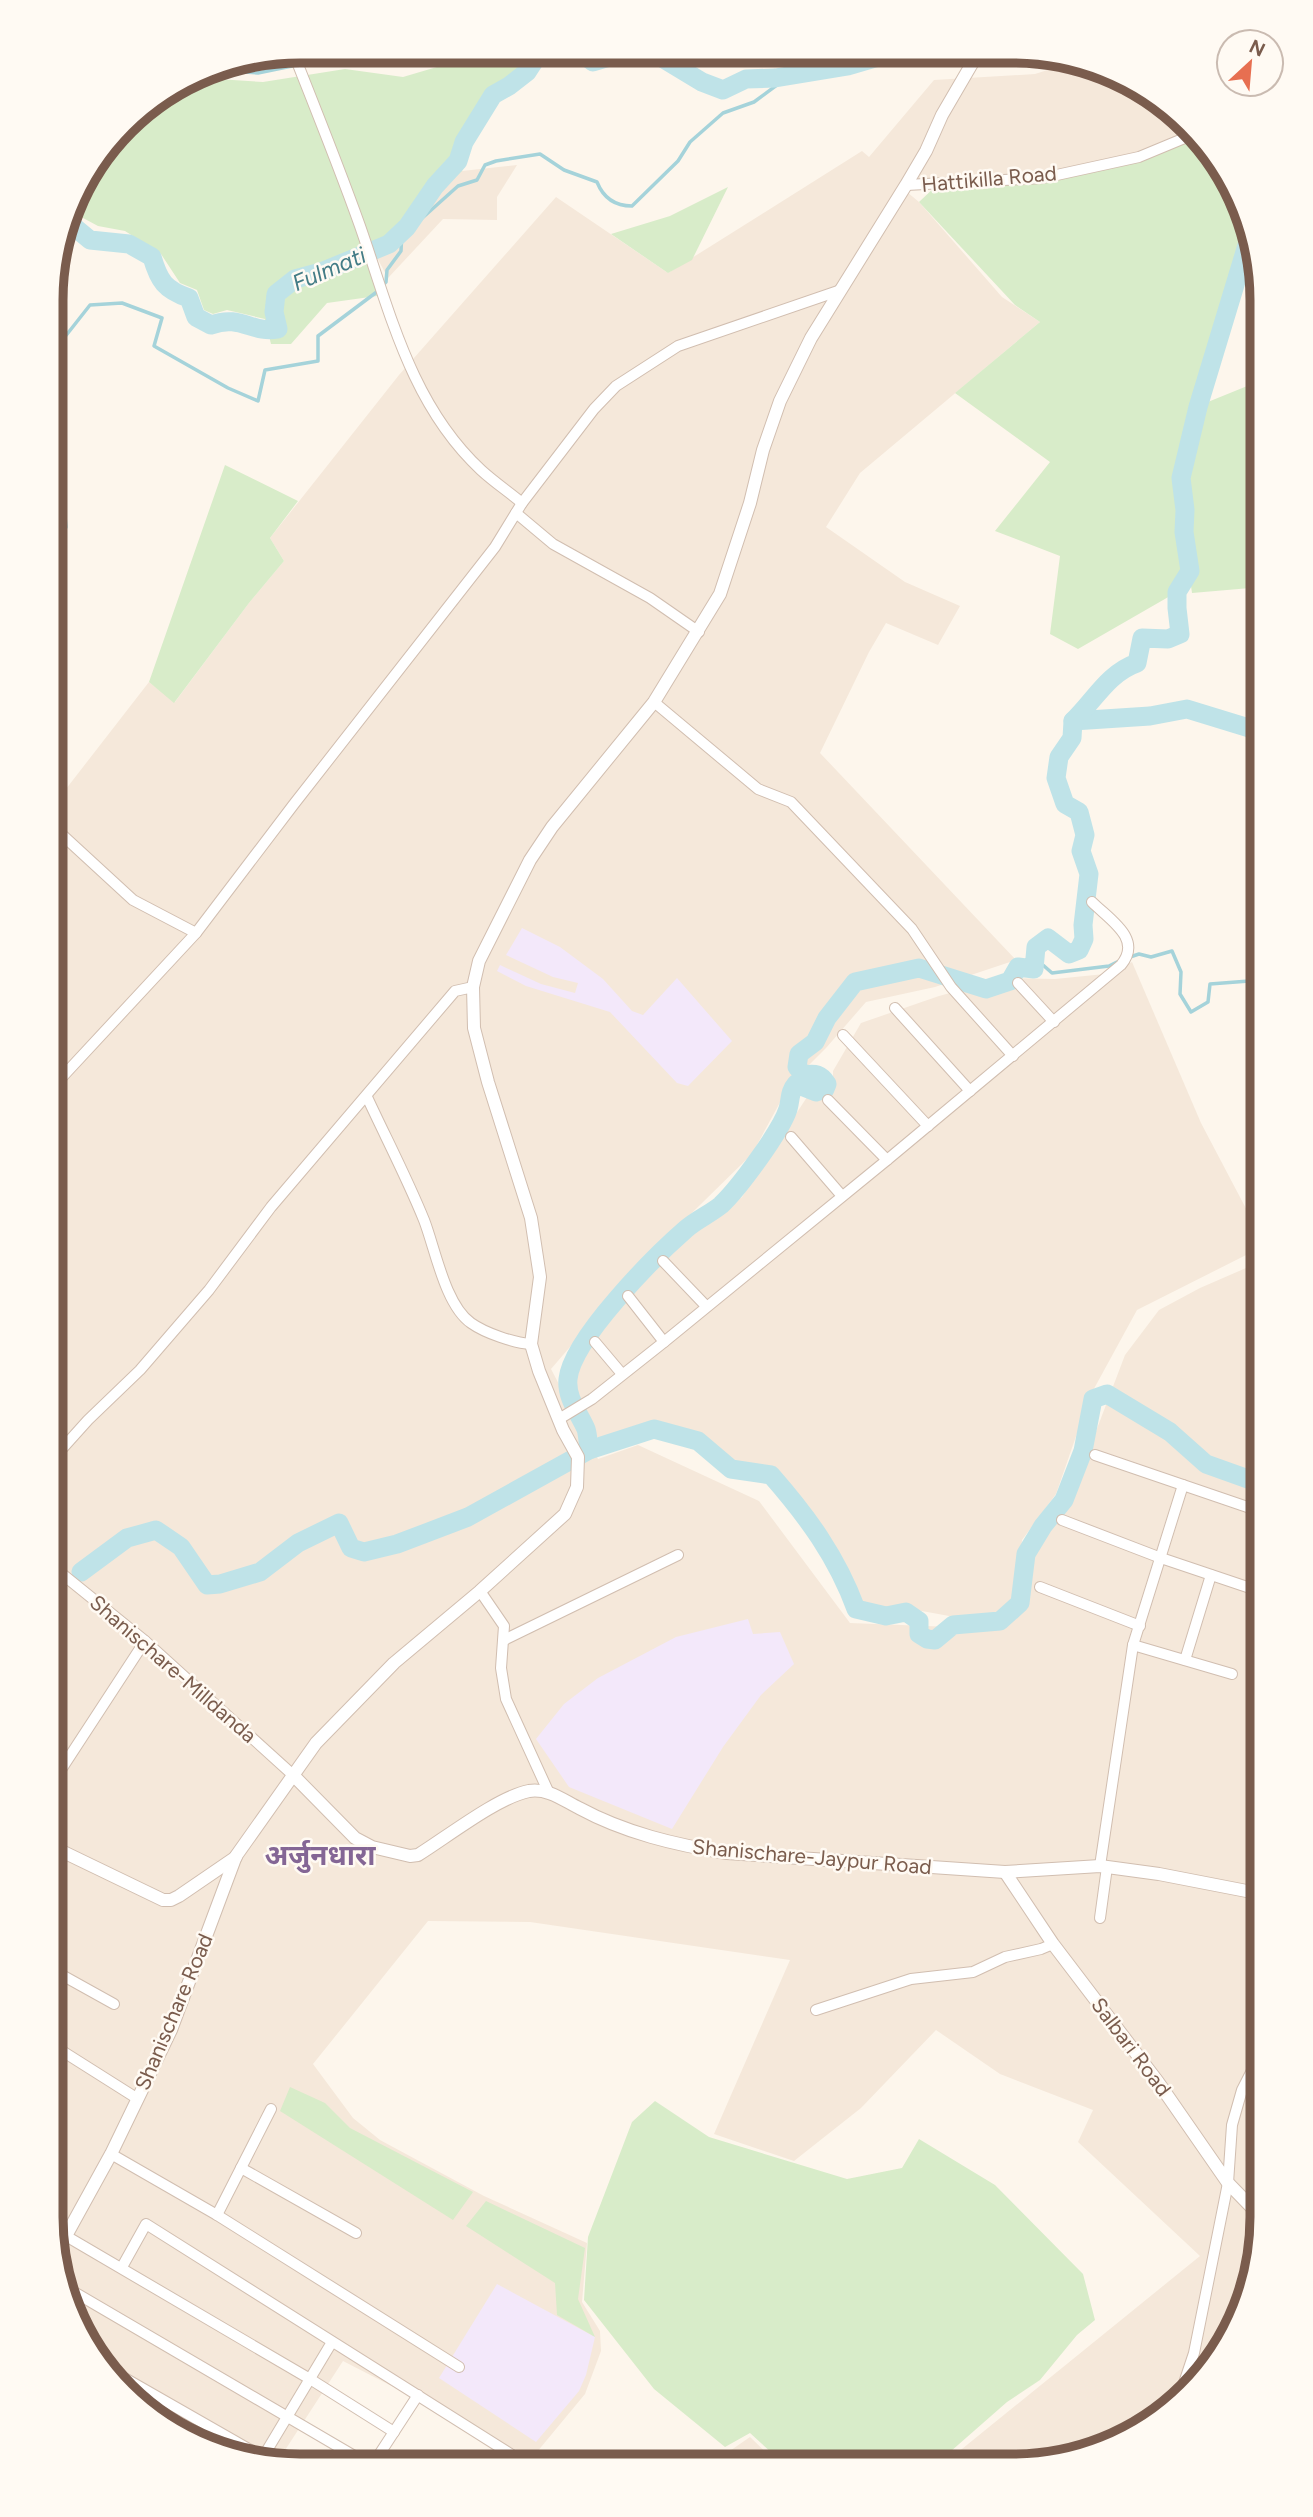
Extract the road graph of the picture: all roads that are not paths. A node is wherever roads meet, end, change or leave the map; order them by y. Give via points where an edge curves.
1 (297, 63) edge
2 (972, 63) edge
3 (1185, 138) edge
4 (906, 185) junction
5 (841, 290) junction
6 (519, 508) junction
7 (699, 632) junction
8 (654, 702) junction
9 (63, 836) edge
10 (1092, 902) dead end
11 (196, 933) junction
12 (1018, 984) dead end
13 (473, 987) junction
14 (895, 1008) dead end
15 (1054, 1022) junction
16 (843, 1035) dead end
17 (1013, 1056) junction
18 (63, 1076) edge
19 (970, 1091) junction
20 (366, 1097) junction
21 (828, 1100) dead end
22 (928, 1126) junction
23 (791, 1137) dead end
24 (887, 1160) junction
25 (842, 1196) junction
26 (663, 1261) dead end
27 (628, 1296) dead end
28 (706, 1307) junction
29 (595, 1342) dead end
30 (664, 1342) junction
31 (531, 1344) junction
32 (622, 1374) junction
33 (559, 1419) junction
34 (63, 1448) edge
35 (1095, 1455) dead end
36 (1183, 1485) junction
37 (1249, 1508) edge
38 (1062, 1520) dead end
39 (678, 1555) dead end
40 (1161, 1558) junction
41 (63, 1575) edge
42 (1211, 1575) junction
43 (1040, 1587) dead end
44 (1249, 1588) edge
45 (480, 1591) junction
46 (1140, 1626) junction
47 (505, 1640) junction
48 (145, 1641) junction
49 (1133, 1644) junction
50 (1185, 1660) junction
51 (1232, 1674) dead end
52 (63, 1767) edge
53 (293, 1775) junction
54 (548, 1791) junction
55 (63, 1852) edge
56 (236, 1856) junction
57 (1103, 1867) junction
58 (1005, 1872) junction
59 (1249, 1892) edge
60 (1100, 1918) dead end
61 (1053, 1944) junction
62 (63, 1976) edge
63 (114, 2004) dead end
64 (816, 2010) dead end
65 (63, 2052) edge
66 (1249, 2076) edge
67 (138, 2099) junction
68 (271, 2109) dead end
69 (111, 2154) junction
70 (241, 2168) junction
71 (1228, 2183) junction
72 (1249, 2205) edge
73 (217, 2215) junction
74 (356, 2233) dead end
75 (65, 2236) joint
76 (122, 2267) junction
77 (77, 2294) edge
78 (332, 2342) junction
79 (459, 2367) dead end
80 (1186, 2378) edge
81 (310, 2379) junction
82 (130, 2381) edge
83 (418, 2395) junction
84 (288, 2416) junction
85 (394, 2432) junction
86 (246, 2447) edge
87 (266, 2451) edge
88 (351, 2454) edge
89 (380, 2454) edge
90 (511, 2454) edge

1 - 6 street via 414,379 442,424
2 - 4 street
3 - 4 street, Hattikilla Road via 1139,156 1043,178
4 - 5 street
5 - 6 street via 678,346 616,386
5 - 7 street via 780,401 720,594
6 - 7 street via 553,544 650,598
6 - 11 street via 495,547
7 - 8 street
8 - 13 street via 530,860 479,961
8 - 17 street via 758,789 791,802 912,929 951,987
9 - 11 street via 133,900
10 - 15 street via 1128,938 1128,957
11 - 18 street
12 - 15 street
13 - 20 street via 455,991
13 - 31 street via 474,1028 531,1218 540,1277
14 - 19 street
15 - 17 street
16 - 22 street
17 - 19 street
19 - 22 street
20 - 31 street via 460,1311 470,1323 519,1344
20 - 34 street via 140,1370
21 - 24 street
22 - 24 street
23 - 25 street
24 - 25 street
25 - 28 street
26 - 28 street
27 - 30 street
28 - 30 street
29 - 32 street
30 - 32 street
31 - 33 street, Shanischare Road
32 - 33 street
33 - 45 street, Shanischare Road via 579,1457 572,1501 565,1514
35 - 36 street
36 - 37 street
36 - 40 street
38 - 40 street
39 - 47 street
40 - 42 street
40 - 46 street
41 - 48 street, Shanischare-Milldanda
42 - 44 street
42 - 50 street
43 - 46 street
45 - 47 street via 500,1617
45 - 53 street, Shanischare Road via 394,1663 316,1743
46 - 49 street
47 - 54 street via 501,1668 506,1699
48 - 52 street
48 - 53 street, Shanischare-Milldanda
49 - 50 street
49 - 57 street
50 - 51 street
53 - 54 street via 355,1838 410,1856 418,1856 510,1796
53 - 56 street, Shanischare Road
54 - 58 street, Shanischare-Jaypur Road via 604,1822 685,1846
55 - 56 street via 163,1900 179,1896
56 - 67 street, Shanischare Road via 171,2030
57 - 58 street, Shanischare-Jaypur Road
57 - 59 street, Shanischare-Jaypur Road
57 - 60 street
58 - 61 street, Salbari Road
61 - 64 street via 1005,1957 973,1972 911,1979
61 - 71 street, Salbari Road
62 - 63 street
65 - 67 street
66 - 71 street via 1232,2125
67 - 69 street, Shanischare Road
68 - 70 street
69 - 73 street
69 - 75 street, Shanischare Road
70 - 73 street
70 - 74 street
71 - 72 street, Salbari Road
71 - 80 street
73 - 79 street
75 - 76 street
76 - 78 street via 146,2224
76 - 81 street
77 - 84 street
78 - 81 street
78 - 83 street
81 - 84 street
81 - 85 street
82 - 86 street
83 - 85 street
83 - 90 street
84 - 87 street
84 - 88 street
85 - 89 street

